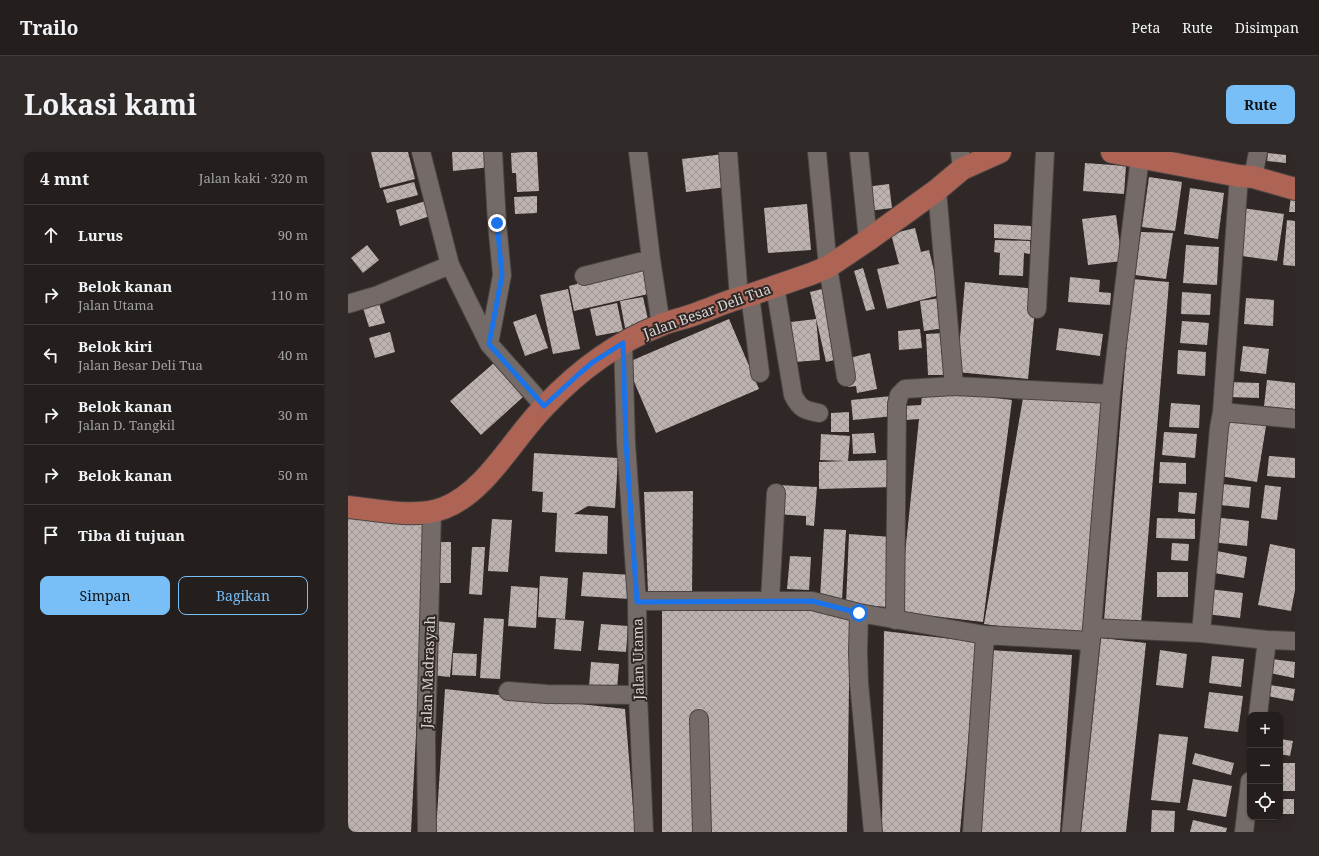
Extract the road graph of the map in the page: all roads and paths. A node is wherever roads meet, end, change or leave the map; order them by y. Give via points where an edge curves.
1 (421, 152) edge
2 (493, 152) edge
3 (638, 152) edge
4 (728, 152) edge
5 (817, 152) edge
6 (860, 152) edge
7 (1000, 152) edge
8 (1045, 152) edge
9 (1258, 152) edge
10 (1124, 154) edge
11 (961, 161) edge
12 (1246, 177) junction
13 (1295, 189) edge
14 (937, 190) junction
15 (868, 240) junction
16 (651, 259) junction
17 (450, 265) junction
18 (828, 267) junction
19 (584, 276) dead end
20 (775, 286) junction
21 (745, 297) junction
22 (348, 304) edge
23 (1037, 309) dead end
24 (661, 324) junction
25 (623, 343) junction
26 (489, 344) junction
27 (760, 373) dead end
28 (846, 377) dead end
29 (954, 386) junction
30 (1111, 394) junction
31 (544, 406) junction
32 (1222, 412) junction
33 (819, 413) dead end
34 (1295, 419) edge
35 (776, 493) dead end
36 (348, 507) edge
37 (432, 512) junction
38 (770, 600) junction
39 (637, 602) junction
40 (859, 613) junction
41 (895, 620) junction
42 (1201, 633) junction
43 (985, 635) junction
44 (1091, 635) junction
45 (1267, 640) junction
46 (1295, 641) edge
47 (508, 691) dead end
48 (638, 695) junction
49 (1258, 712) edge
50 (699, 720) dead end
51 (1250, 784) edge
52 (427, 832) edge
53 (644, 832) edge
54 (702, 832) edge
55 (873, 832) edge
56 (972, 832) edge
57 (1071, 832) edge
58 (1244, 832) edge

1 - 17 street
2 - 26 street via 502,275
3 - 16 street
4 - 21 street
5 - 18 street
6 - 15 street
7 - 11 main road, Jalan Besar Deli Tua
8 - 23 street
9 - 12 street
10 - 12 main road
10 - 30 street
11 - 14 main road, Jalan Besar Deli Tua
12 - 13 main road
12 - 32 street
14 - 15 main road, Jalan Besar Deli Tua
14 - 29 street
15 - 18 main road, Jalan Besar Deli Tua
16 - 19 street
16 - 24 street
17 - 22 street
17 - 26 street
18 - 20 main road, Jalan Besar Deli Tua
18 - 28 street
20 - 21 main road, Jalan Besar Deli Tua
20 - 33 street via 793,395 805,410
21 - 24 main road, Jalan Besar Deli Tua
21 - 27 street
24 - 25 main road, Jalan Besar Deli Tua
25 - 31 main road, Jalan Besar Deli Tua via 584,369
25 - 39 street, Jalan Utama via 626,443
26 - 31 street
29 - 30 street
29 - 41 street via 905,389 900,395
30 - 44 street
31 - 37 main road, Jalan Besar Deli Tua via 480,484 458,502
32 - 34 street
32 - 42 street
35 - 38 street
36 - 37 main road, Jalan Besar Deli Tua via 400,513
37 - 52 street, Jalan Madrasyah via 426,739
38 - 39 street
38 - 40 street via 812,601
39 - 48 street, Jalan Utama
40 - 41 street
40 - 55 street via 859,683
41 - 43 street
42 - 44 street
42 - 45 street
43 - 44 street
43 - 56 street
44 - 57 street
45 - 46 street
45 - 49 street
47 - 48 street
48 - 53 street, Jalan Utama
50 - 54 street
51 - 58 street

